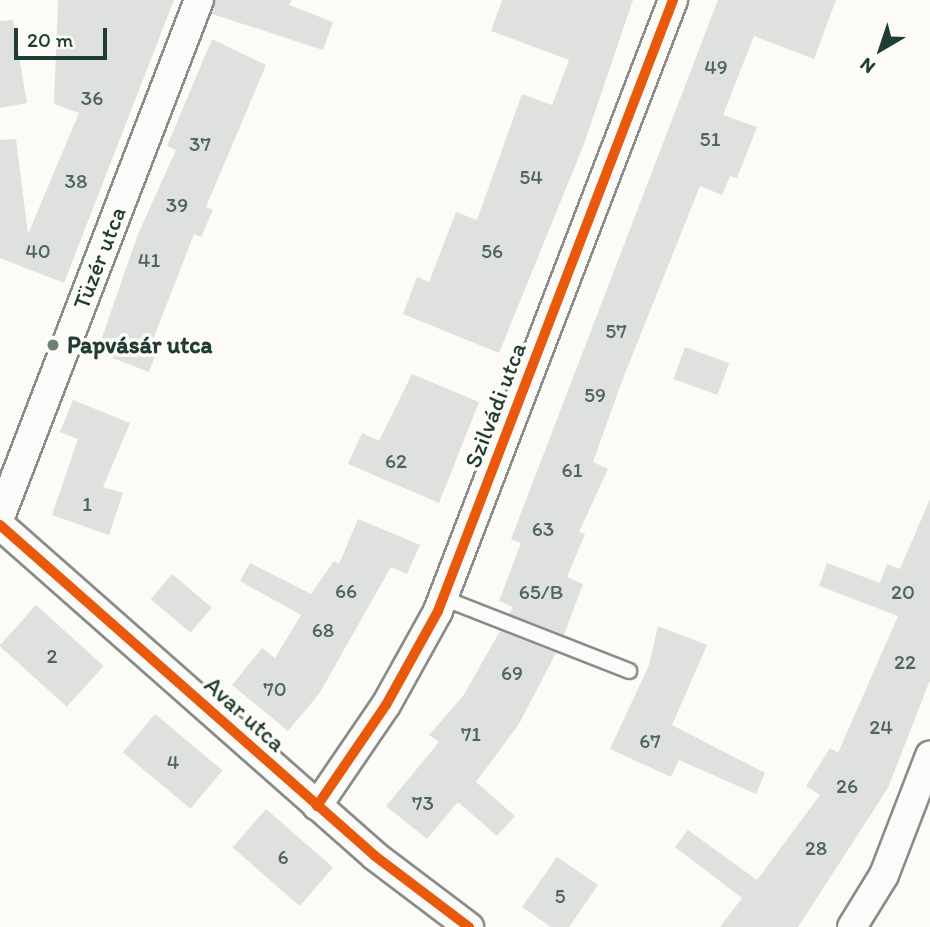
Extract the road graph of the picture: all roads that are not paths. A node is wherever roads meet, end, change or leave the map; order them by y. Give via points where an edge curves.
1 (199, 0) edge
2 (673, 0) edge
3 (1, 513) edge
4 (443, 598) junction
5 (629, 671) dead end
6 (930, 756) edge
7 (925, 786) edge
8 (317, 806) junction
9 (469, 927) edge
10 (852, 927) edge

1 - 3 street, Tüzér utca
2 - 4 street, Szilvádi utca
3 - 8 street, Avar utca
4 - 5 lane
4 - 8 street, Szilvádi utca via 386,705
6 - 7 street
7 - 10 street via 884,875
8 - 9 street, Avar utca

